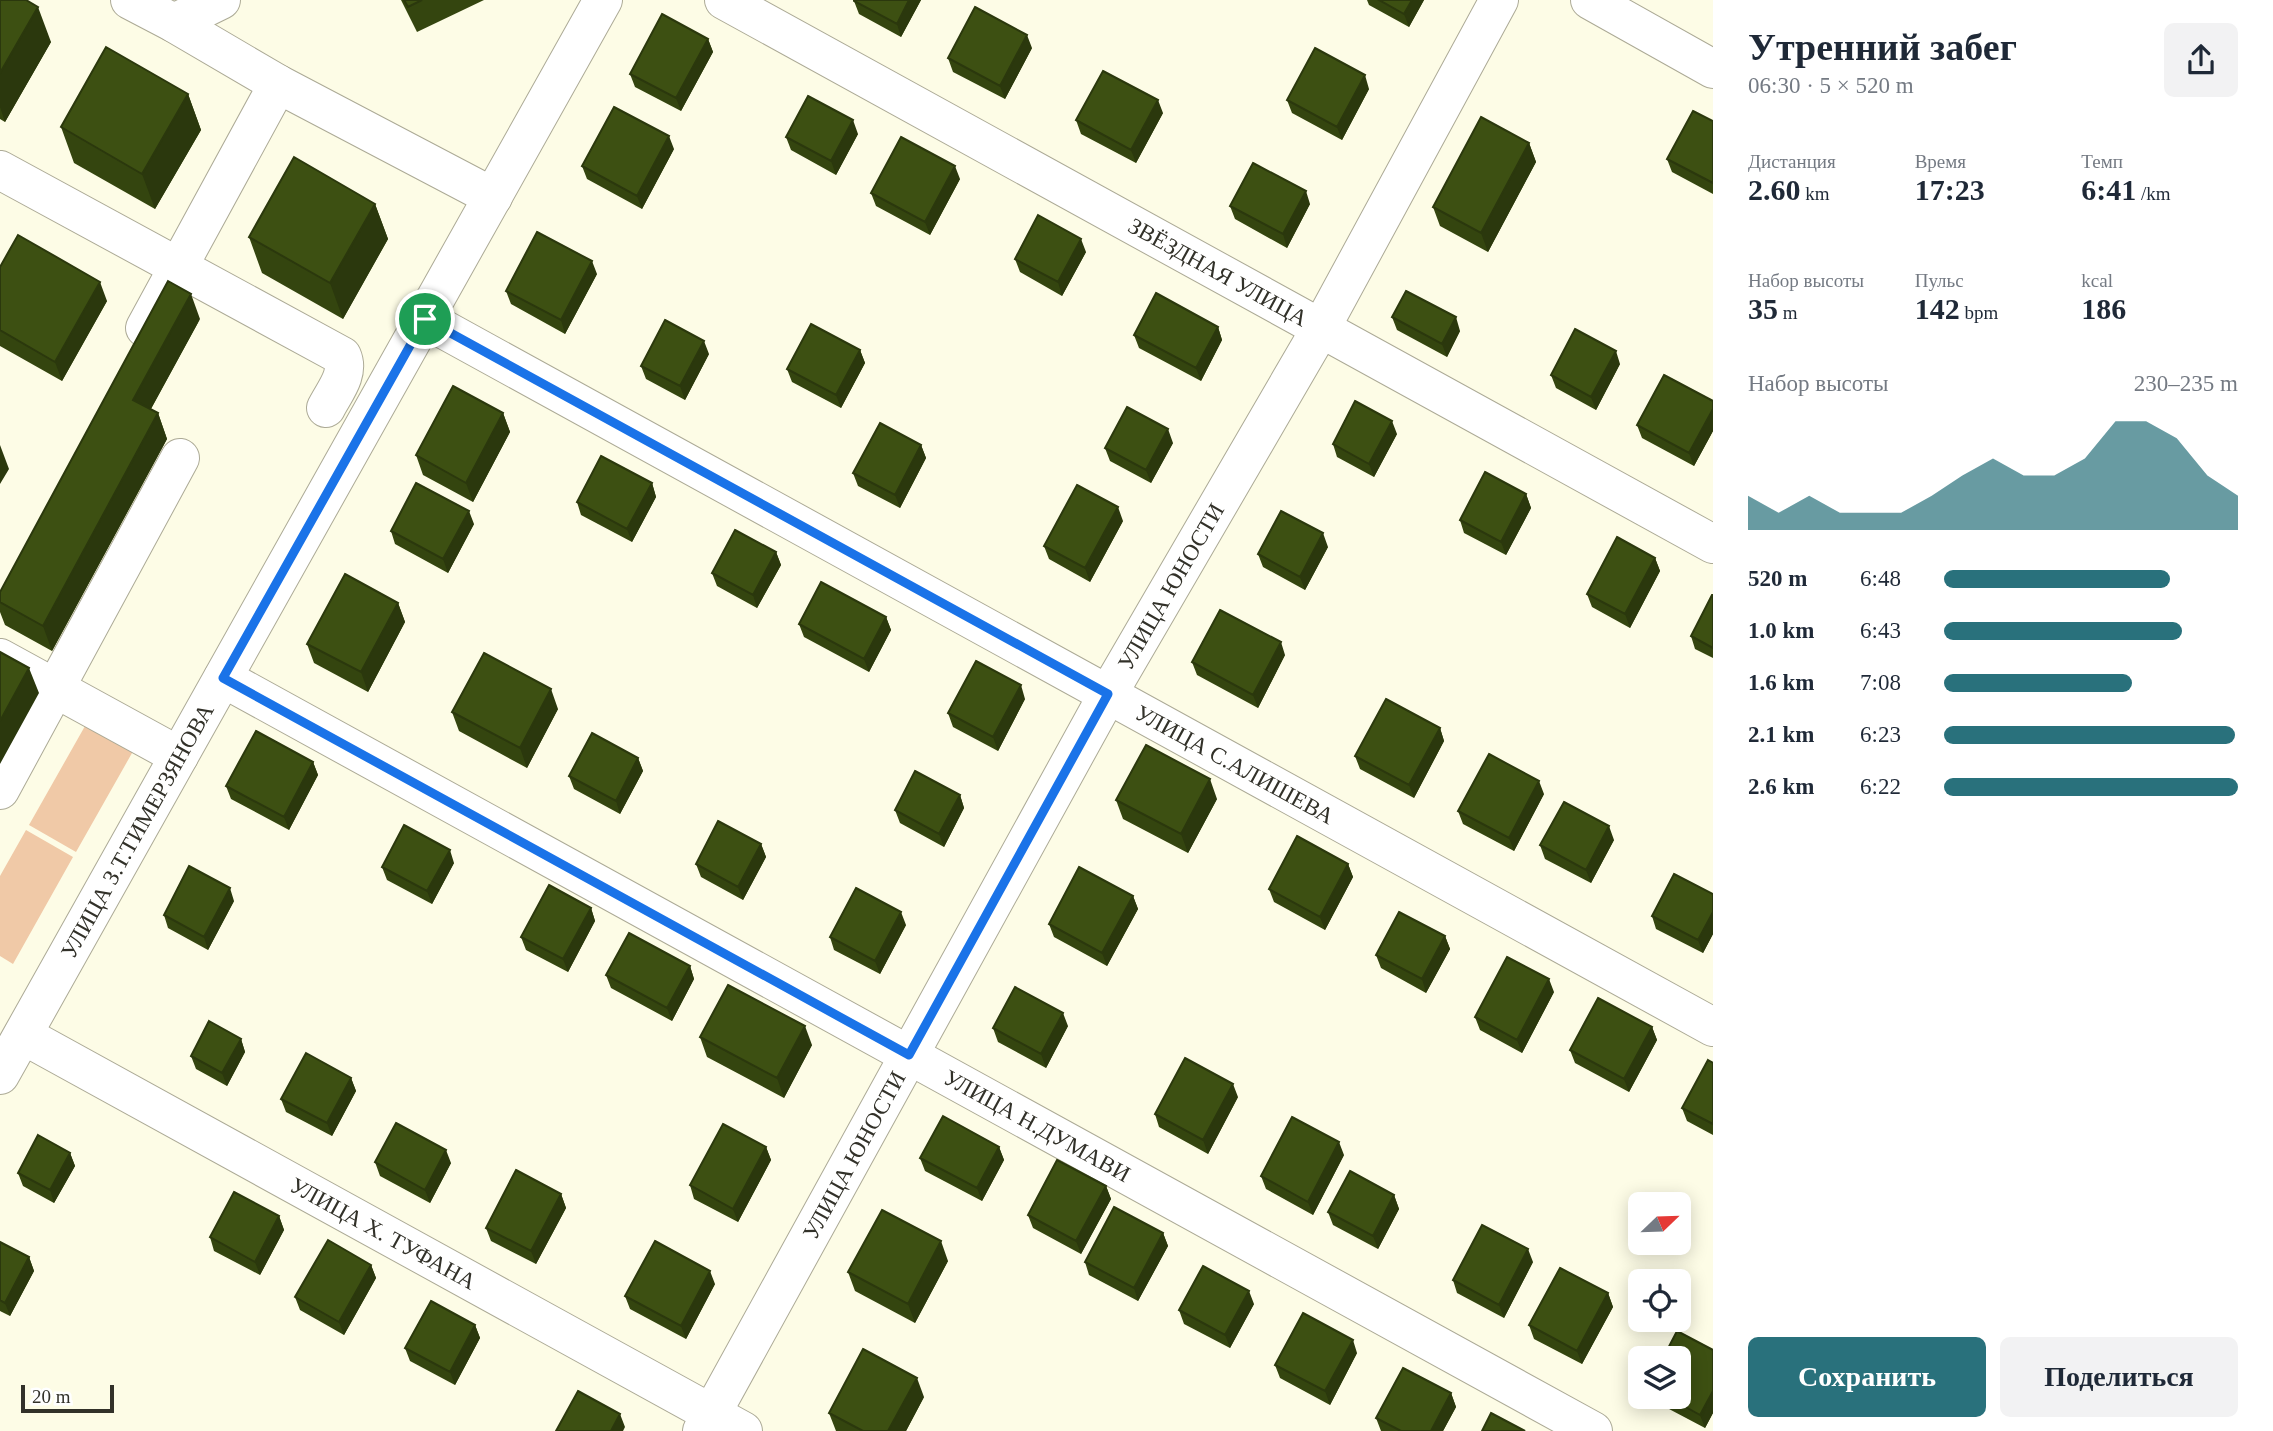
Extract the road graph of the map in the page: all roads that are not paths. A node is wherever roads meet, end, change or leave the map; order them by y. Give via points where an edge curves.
1 (130, 0) edge
2 (221, 0) edge
3 (603, 0) edge
4 (724, 0) edge
5 (1499, 0) edge
6 (1590, 0) edge
7 (174, 23) junction
8 (1713, 69) edge
9 (278, 84) junction
10 (0, 170) edge
11 (493, 197) junction
12 (179, 266) junction
13 (425, 319) junction
14 (1321, 328) junction
15 (126, 364) edge
16 (326, 408) dead end
17 (180, 458) dead end
18 (1713, 544) edge
19 (0, 659) edge
20 (223, 678) junction
21 (55, 688) junction
22 (1108, 694) junction
23 (179, 756) junction
24 (0, 790) edge
25 (1713, 1027) edge
26 (23, 1035) junction
27 (909, 1055) junction
28 (0, 1075) edge
29 (719, 1425) edge
30 (1593, 1431) edge

1 - 7 street
2 - 7 street
3 - 11 street, УЛИЦА З.Т.ТИМЕРЗЯНОВА
4 - 14 street, ЗВЁЗДНАЯ УЛИЦА
5 - 14 street, УЛИЦА ЮНОСТИ
6 - 8 street
7 - 9 street
9 - 11 street
9 - 12 street
10 - 12 street
11 - 13 street, УЛИЦА З.Т.ТИМЕРЗЯНОВА
12 - 15 street
12 - 16 street via 342,356 342,377
13 - 20 street, УЛИЦА З.Т.ТИМЕРЗЯНОВА
13 - 22 street, УЛИЦА С.АЛИШЕВА
14 - 18 street, ЗВЁЗДНАЯ УЛИЦА
14 - 22 street, УЛИЦА ЮНОСТИ
17 - 21 street
19 - 21 street
20 - 23 street, УЛИЦА З.Т.ТИМЕРЗЯНОВА
20 - 27 street, УЛИЦА Н.ДУМАВИ
21 - 23 street
21 - 24 street
22 - 25 street, УЛИЦА С.АЛИШЕВА
22 - 27 street, УЛИЦА ЮНОСТИ
23 - 26 street, УЛИЦА З.Т.ТИМЕРЗЯНОВА
26 - 28 street, УЛИЦА З.Т.ТИМЕРЗЯНОВА
26 - 29 street, УЛИЦА Х. ТУФАНА
27 - 29 street, УЛИЦА ЮНОСТИ
27 - 30 street, УЛИЦА Н.ДУМАВИ

